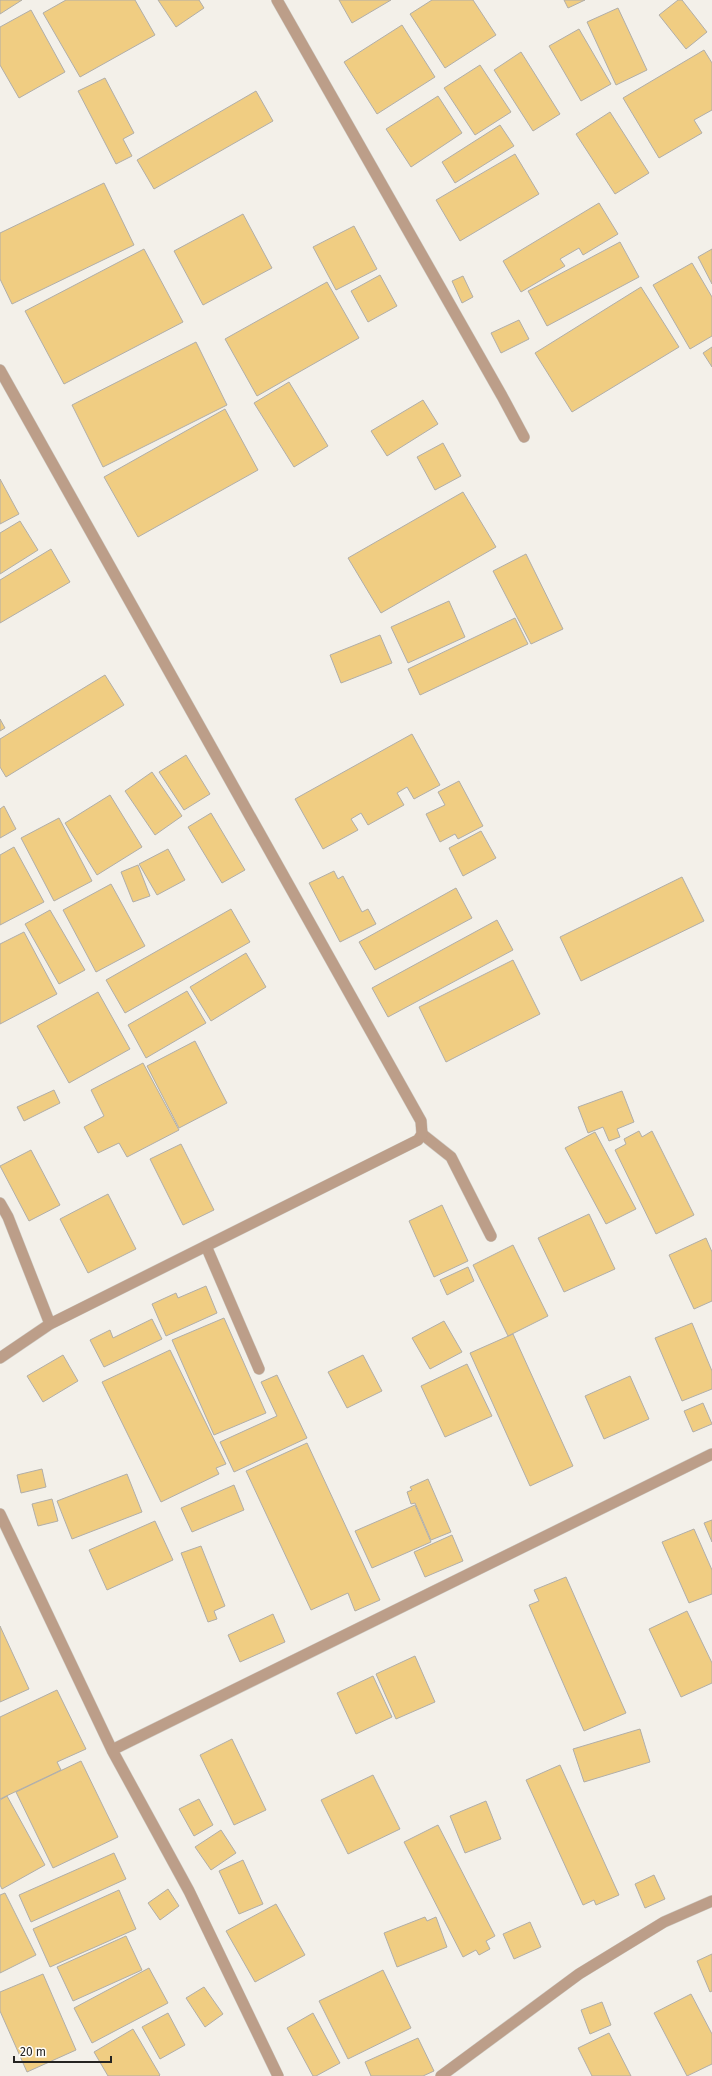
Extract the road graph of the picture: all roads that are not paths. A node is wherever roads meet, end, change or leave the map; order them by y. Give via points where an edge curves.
1 (277, 0) edge
2 (0, 370) edge
3 (524, 437) dead end
4 (422, 1134) junction
5 (0, 1203) edge
6 (492, 1236) dead end
7 (206, 1246) junction
8 (50, 1324) junction
9 (0, 1358) edge
10 (260, 1369) dead end
11 (712, 1454) edge
12 (0, 1514) edge
13 (112, 1750) junction
14 (712, 1901) edge
15 (278, 2076) edge
16 (441, 2076) edge

1 - 3 street
2 - 4 street via 421,1122
4 - 6 street via 450,1157
4 - 7 street via 418,1140
5 - 8 street
7 - 8 street
7 - 10 street
8 - 9 street
11 - 13 street
12 - 13 street
13 - 15 street via 189,1890
14 - 16 street via 664,1922 579,1974

